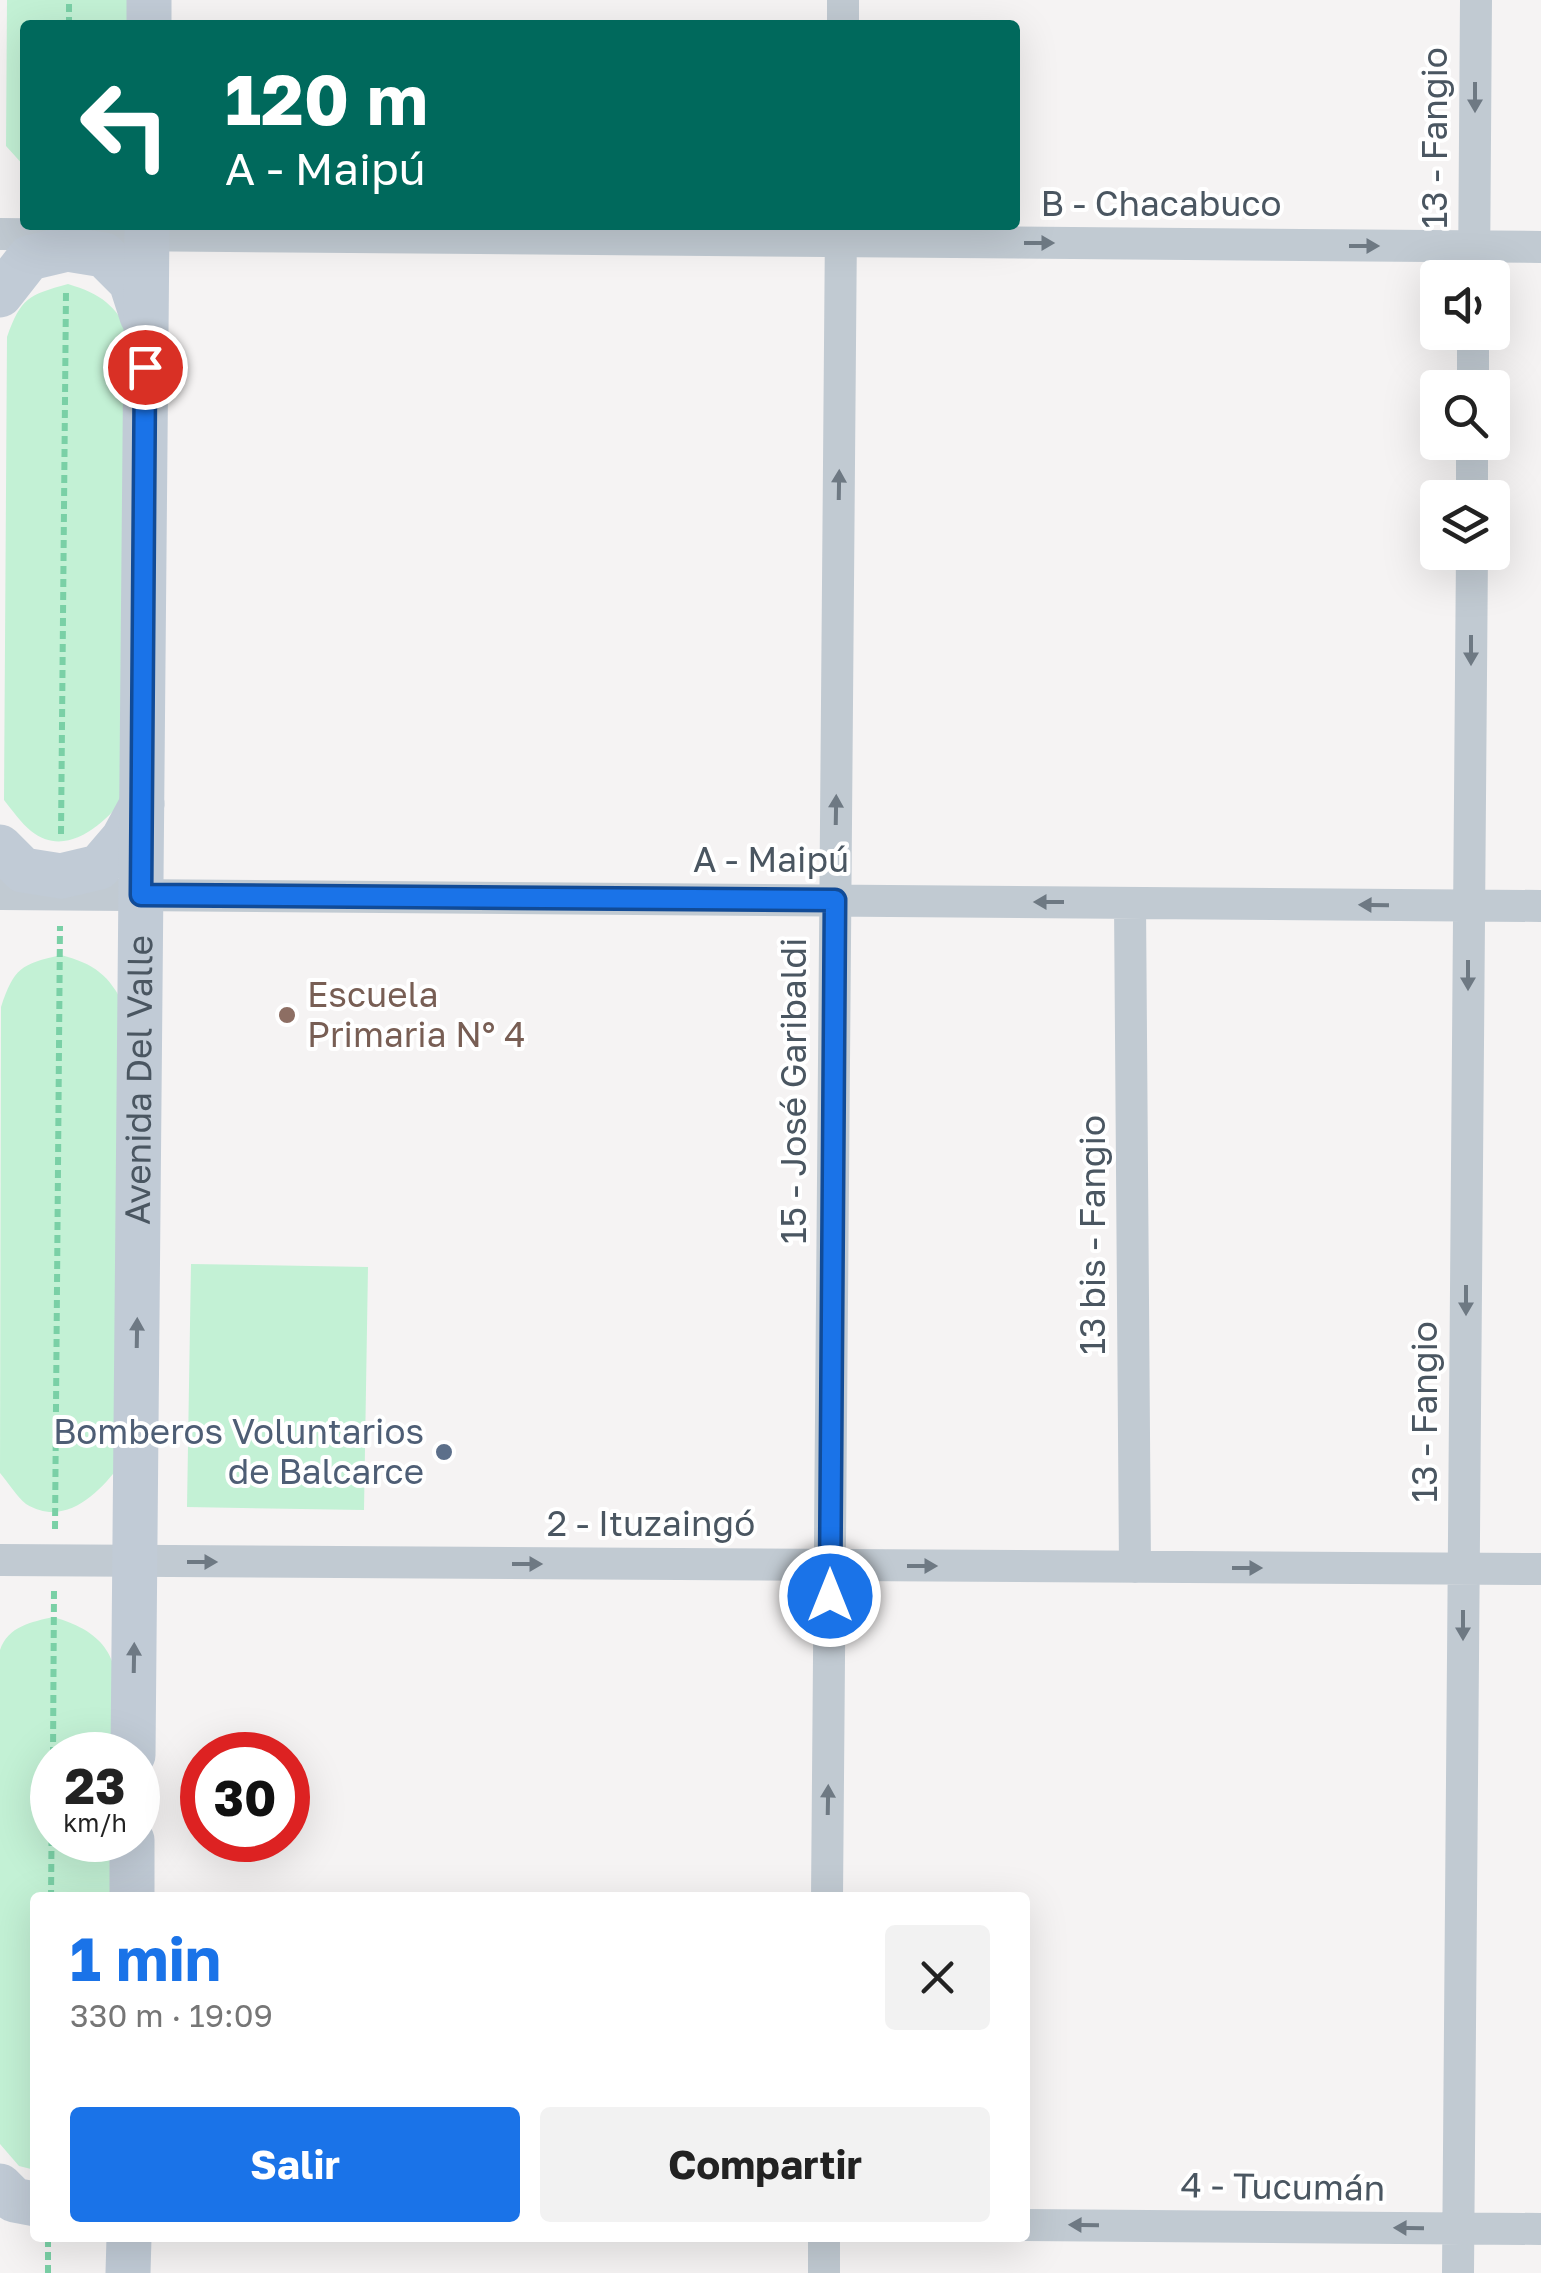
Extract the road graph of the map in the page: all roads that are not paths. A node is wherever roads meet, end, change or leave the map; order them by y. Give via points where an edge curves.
1 (1476, 0) edge
2 (147, 230) edge
3 (841, 233) edge
4 (0, 234) edge
5 (1541, 247) edge
6 (1430, 260) edge
7 (1474, 260) edge
8 (1483, 260) edge
9 (0, 295) edge
10 (146, 327) junction
11 (1472, 570) edge
12 (142, 804) junction
13 (0, 847) edge
14 (61, 885) junction
15 (0, 894) edge
16 (141, 895) junction
17 (835, 900) junction
18 (1130, 902) junction
19 (1469, 906) junction
20 (1541, 906) edge
21 (0, 1560) edge
22 (135, 1562) junction
23 (830, 1566) junction
24 (1135, 1567) junction
25 (1464, 1569) junction
26 (1541, 1570) edge
27 (133, 1732) edge
28 (132, 1862) edge
29 (132, 1892) edge
30 (827, 1892) edge
31 (0, 2186) edge
32 (30, 2203) edge
33 (0, 2216) edge
34 (30, 2216) edge
35 (1030, 2225) edge
36 (1458, 2229) junction
37 (1541, 2230) edge
38 (129, 2242) edge
39 (824, 2242) edge
40 (128, 2273) edge
41 (824, 2273) edge
42 (1458, 2273) edge

1 -> 7 street, 13 - Fangio
2 - 3 street, B - Chacabuco
2 - 4 street, B - Chacabuco
2 - 10 street, Avenida Del Valle
3 -> 6 street, B - Chacabuco
17 -> 3 street, 15 - José Garibaldi
5 - 8 street, B - Chacabuco
9 - 10 street via 29,258 67,249 104,254 132,282
10 - 12 street, Avenida Del Valle
11 -> 19 street, 13 - Fangio
12 - 14 street via 124,840 99,867
12 - 16 street, Avenida Del Valle
13 - 14 street via 24,870
14 - 15 street, A - Maipú
14 - 16 street, A - Maipú
16 - 17 street, A - Maipú
22 -> 16 street, Avenida Del Valle
18 -> 17 street, A - Maipú
17 - 23 street, 15 - José Garibaldi
19 -> 18 street, A - Maipú
18 - 24 street, 13 bis - Fangio
19 - 20 street, A - Maipú
19 -> 25 street, 13 - Fangio
21 - 22 street, 2 - Ituzaingó
22 -> 23 street, 2 - Ituzaingó
27 -> 22 street, Avenida Del Valle
23 -> 24 street, 2 - Ituzaingó
30 -> 23 street, 15 - José Garibaldi
24 -> 25 street, 2 - Ituzaingó
25 - 26 street, 2 - Ituzaingó
25 -> 36 street, 13 - Fangio
28 - 29 street
31 - 32 street via 14,2200
33 - 34 street
36 -> 35 street, 4 - Tucumán
36 - 37 street, 4 - Tucumán
36 - 42 street, 13 - Fangio
38 - 40 street
39 - 41 street

